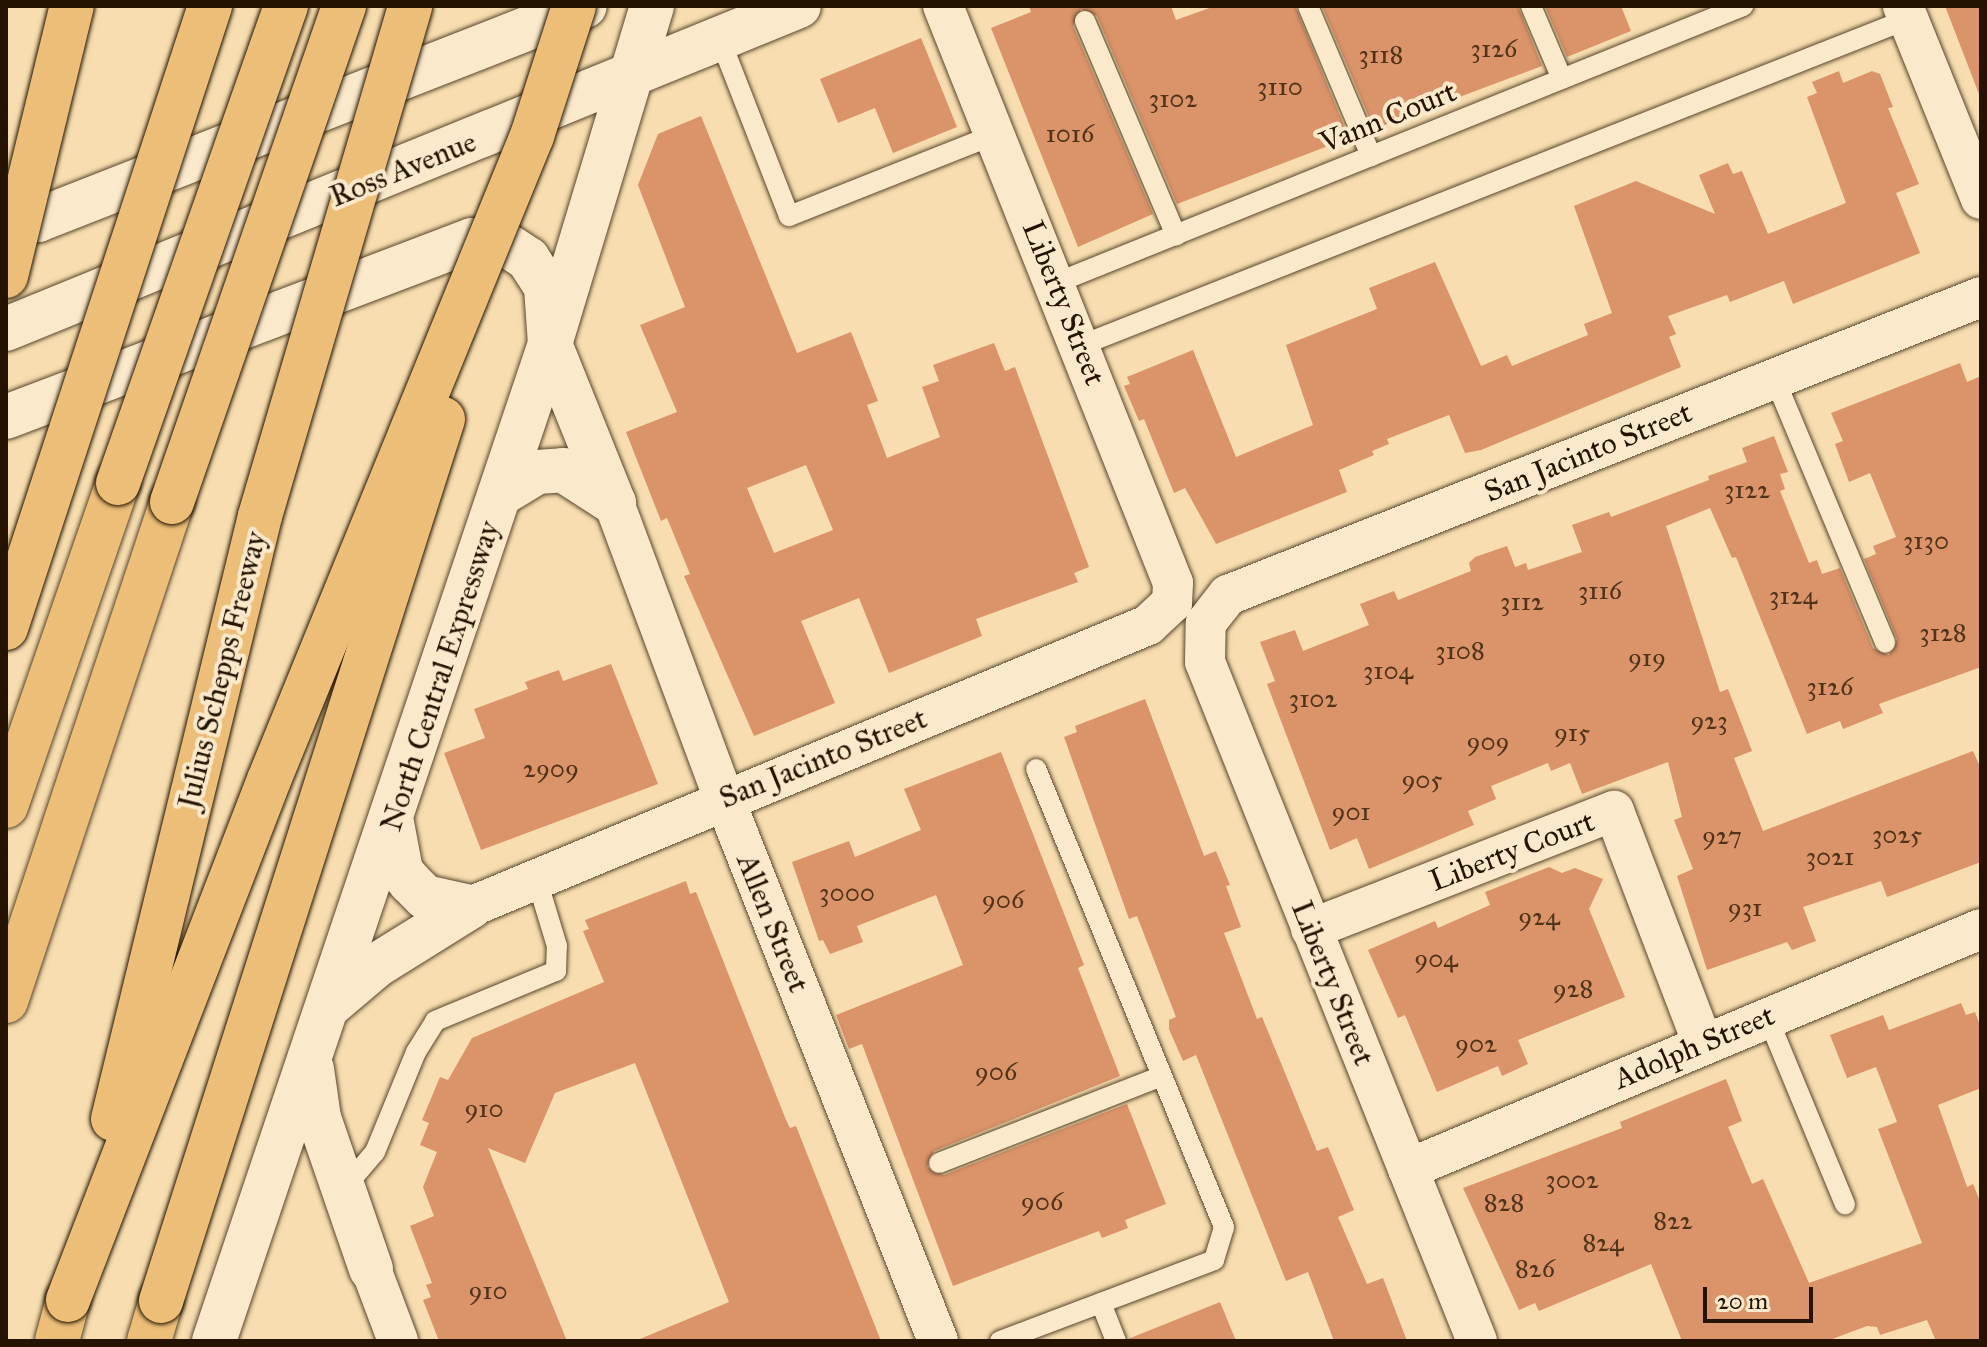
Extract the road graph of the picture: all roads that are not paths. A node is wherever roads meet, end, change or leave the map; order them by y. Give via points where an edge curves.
1 (72, 6) edge
2 (210, 6) edge
3 (286, 6) edge
4 (344, 6) edge
5 (410, 6) edge
6 (574, 6) edge
7 (585, 6) edge
8 (652, 6) edge
9 (799, 6) edge
10 (943, 6) edge
11 (1308, 6) edge
12 (1531, 6) edge
13 (1743, 6) edge
14 (1906, 13) edge
15 (1085, 21) dead end
16 (720, 39) junction
17 (629, 78) junction
18 (1562, 79) junction
19 (996, 134) junction
20 (532, 136) junction
21 (1371, 156) junction
22 (1977, 176) edge
23 (6, 219) edge
24 (1176, 235) junction
25 (6, 276) edge
26 (1056, 283) junction
27 (1981, 297) edge
28 (6, 329) edge
29 (550, 344) junction
30 (1082, 345) junction
31 (1774, 377) junction
32 (6, 417) edge
33 (501, 494) junction
34 (614, 503) junction
35 (1172, 603) joint
36 (1206, 623) joint
37 (6, 628) edge
38 (1885, 643) dead end
39 (1036, 769) dead end
40 (724, 798) junction
41 (6, 806) edge
42 (392, 823) junction
43 (537, 880) junction
44 (470, 907) junction
45 (1311, 929) junction
46 (1981, 929) edge
47 (6, 1001) edge
48 (331, 1004) junction
49 (1767, 1016) junction
50 (1703, 1044) junction
51 (311, 1063) junction
52 (1162, 1076) junction
53 (939, 1163) dead end
54 (1408, 1169) junction
55 (345, 1187) junction
56 (1845, 1204) dead end
57 (371, 1269) joint
58 (1101, 1303) junction
59 (62, 1321) edge
60 (155, 1321) edge
61 (214, 1341) edge
62 (398, 1341) edge
63 (938, 1341) edge
64 (1000, 1341) edge
65 (1116, 1341) edge
66 (1477, 1341) edge

1 - 25 highway, bridge
2 - 37 highway, bridge
3 - 41 highway, bridge
4 - 47 highway, bridge
5 - 59 highway, Julius Schepps Freeway, bridge via 260,516
6 - 20 highway, bridge
7 - 23 main road via 38,220
8 - 17 main road, North Central Expressway
9 - 16 main road, Ross Avenue
10 - 19 street, Liberty Street
11 - 21 lane
12 - 18 lane
13 - 18 lane, Vann Court
14 - 22 street
14 - 30 lane
15 - 24 lane
16 - 17 main road, Ross Avenue
16 - 19 lane via 789,216
17 - 28 main road, Ross Avenue
17 - 29 main road, North Central Expressway
18 - 21 lane, Vann Court
19 - 26 street, Liberty Street
20 - 59 highway, bridge via 334,617
20 - 60 highway, bridge
21 - 24 lane, Vann Court
24 - 26 lane, Vann Court
26 - 30 street, Liberty Street
27 - 31 street, San Jacinto Street
29 - 32 main road via 546,287 528,259 502,242 472,240
29 - 33 main road, North Central Expressway
29 - 34 main road
30 - 35 street, Liberty Street via 1173,583
31 - 36 street, San Jacinto Street via 1228,595
31 - 38 lane
33 - 34 main road via 537,472 563,470
33 - 42 main road, North Central Expressway
34 - 40 street, Allen Street
35 - 40 street, San Jacinto Street via 1148,625
36 - 45 street, Liberty Street via 1205,662
39 - 52 lane
40 - 43 street, San Jacinto Street
40 - 63 street, Allen Street
42 - 44 main road via 401,871 410,882 425,897
42 - 48 main road, North Central Expressway
43 - 44 street, San Jacinto Street
43 - 55 lane via 557,946 556,971 435,1021 416,1052 375,1152
44 - 48 main road via 377,965
45 - 50 street, Liberty Court via 1614,811
45 - 54 street, Liberty Street
46 - 49 street, Adolph Street
48 - 51 main road, North Central Expressway
49 - 50 street, Adolph Street
49 - 56 lane
50 - 54 street, Adolph Street
51 - 55 main road via 319,1118
51 - 61 main road, North Central Expressway
52 - 53 lane
52 - 58 lane via 1224,1227 1214,1260
54 - 66 street, Liberty Street
55 - 57 main road
57 - 62 street
58 - 64 lane
58 - 65 lane

